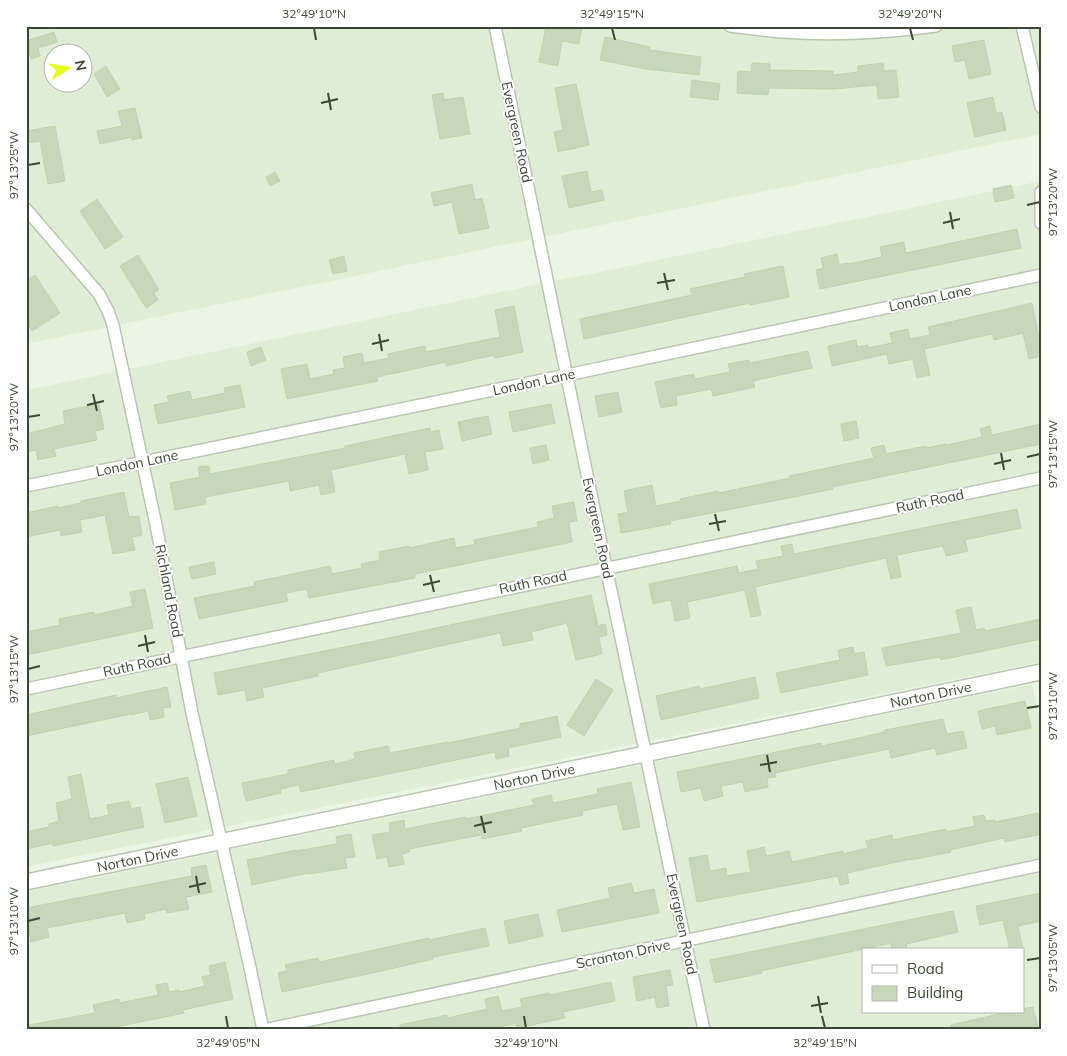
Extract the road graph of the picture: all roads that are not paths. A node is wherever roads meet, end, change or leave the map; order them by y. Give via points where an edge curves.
1 (495, 26) edge
2 (730, 26) edge
3 (936, 26) edge
4 (1022, 26) edge
5 (1041, 107) edge
6 (1041, 192) edge
7 (26, 209) edge
8 (1041, 223) edge
9 (1041, 275) edge
10 (567, 375) junction
11 (142, 462) junction
12 (1041, 478) edge
13 (26, 486) edge
14 (606, 567) junction
15 (181, 656) junction
16 (1041, 672) edge
17 (26, 689) edge
18 (646, 754) junction
19 (222, 841) junction
20 (1041, 865) edge
21 (26, 882) edge
22 (686, 941) junction
23 (263, 1030) edge
24 (704, 1030) edge

1 - 10 street, Evergreen Road
2 - 3 street via 783,32 858,34
4 - 5 street
6 - 8 street
7 - 11 street, Richland Road via 99,294 108,311
9 - 10 street, London Lane
10 - 11 street, London Lane
10 - 14 street, Evergreen Road
11 - 13 street, London Lane
11 - 15 street, Richland Road
12 - 14 street, Ruth Road
14 - 15 street, Ruth Road
14 - 18 street, Evergreen Road
15 - 17 street, Ruth Road
15 - 19 street, Richland Road
16 - 18 street, Norton Drive
18 - 19 street, Norton Drive
18 - 22 street, Evergreen Road
19 - 21 street, Norton Drive
19 - 23 street, Richland Road
20 - 22 street, Scranton Drive
22 - 23 street, Scranton Drive
22 - 24 street, Evergreen Road

